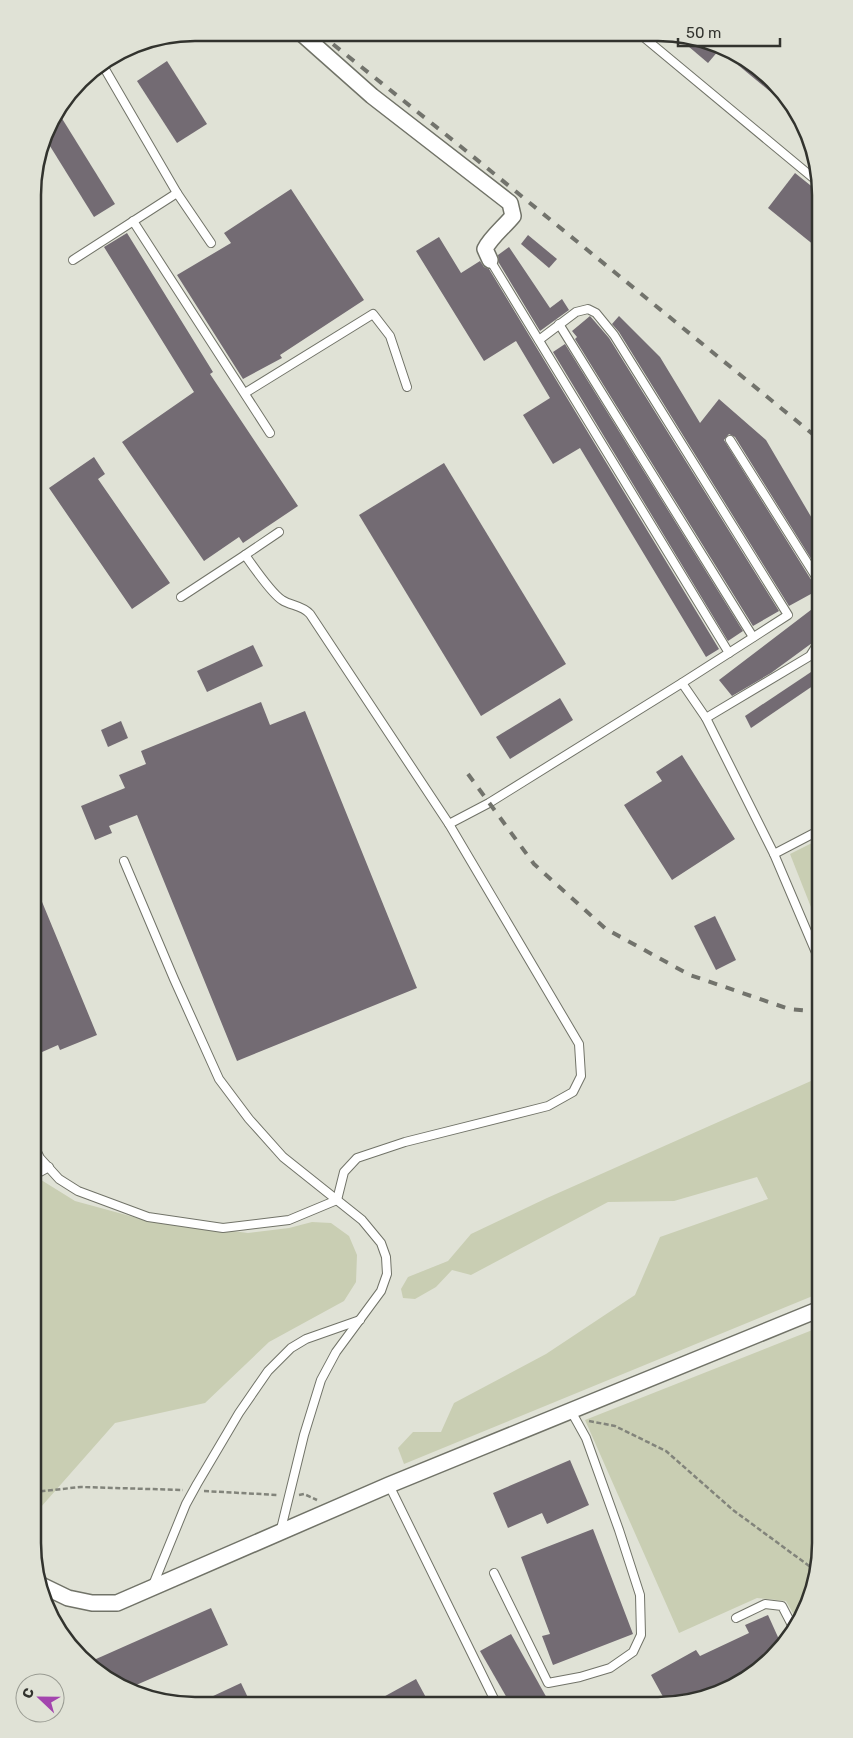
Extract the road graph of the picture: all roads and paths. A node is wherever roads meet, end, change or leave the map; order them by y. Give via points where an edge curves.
1 (310, 41) edge
2 (648, 41) edge
3 (106, 70) edge
4 (810, 175) edge
5 (177, 193) junction
6 (133, 221) junction
7 (211, 243) dead end
8 (73, 260) dead end
9 (490, 260) joint
10 (560, 324) junction
11 (539, 340) junction
12 (407, 387) dead end
13 (245, 393) junction
14 (270, 433) dead end
15 (730, 440) dead end
16 (279, 532) dead end
17 (245, 555) junction
18 (812, 570) edge
19 (181, 597) dead end
20 (753, 637) junction
21 (729, 653) junction
22 (812, 653) edge
23 (682, 683) junction
24 (706, 718) junction
25 (449, 824) junction
26 (812, 834) edge
27 (774, 854) junction
28 (124, 861) dead end
29 (811, 942) edge
30 (41, 1159) edge
31 (49, 1168) junction
32 (41, 1172) edge
33 (337, 1200) junction
34 (811, 1313) edge
35 (360, 1320) junction
36 (573, 1415) junction
37 (389, 1486) junction
38 (280, 1532) junction
39 (810, 1566) edge
40 (494, 1573) dead end
41 (152, 1587) junction
42 (48, 1588) edge
43 (736, 1618) dead end
44 (790, 1621) edge
45 (493, 1697) edge

1 - 9 street via 372,96 510,202 513,216 485,249
2 - 4 lane
3 - 5 lane
5 - 6 lane
5 - 7 lane
6 - 8 lane
6 - 13 lane
9 - 11 lane
10 - 11 lane
10 - 20 lane
10 - 20 lane via 576,312 588,309 596,313 614,335 788,615
11 - 21 lane
12 - 13 lane via 390,336 373,314
13 - 14 lane
15 - 18 lane
16 - 17 lane
17 - 19 lane
17 - 25 lane via 281,600 310,614
20 - 21 lane
21 - 23 lane
22 - 24 lane
23 - 24 lane
23 - 25 lane via 489,803
24 - 27 lane
25 - 33 lane via 579,1044 581,1076 573,1092 548,1106 405,1142 357,1158 344,1172
26 - 27 lane
27 - 29 lane
28 - 33 lane via 219,1079 283,1157
30 - 31 lane
31 - 32 lane
31 - 33 lane via 78,1191 116,1206 148,1217 223,1228 289,1220
33 - 35 lane via 362,1220 381,1243 386,1257 387,1274 381,1291
34 - 36 street
35 - 38 lane via 336,1352 321,1380
35 - 41 lane via 299,1343 268,1370 186,1504
36 - 37 street
36 - 39 path via 615,1426 666,1451 733,1510
36 - 40 lane via 586,1438 640,1595 641,1635 633,1652 610,1668 548,1683
37 - 38 street
37 - 45 lane
38 - 41 street
41 - 42 street via 117,1603 92,1603 68,1598
43 - 44 lane via 765,1604 782,1606

